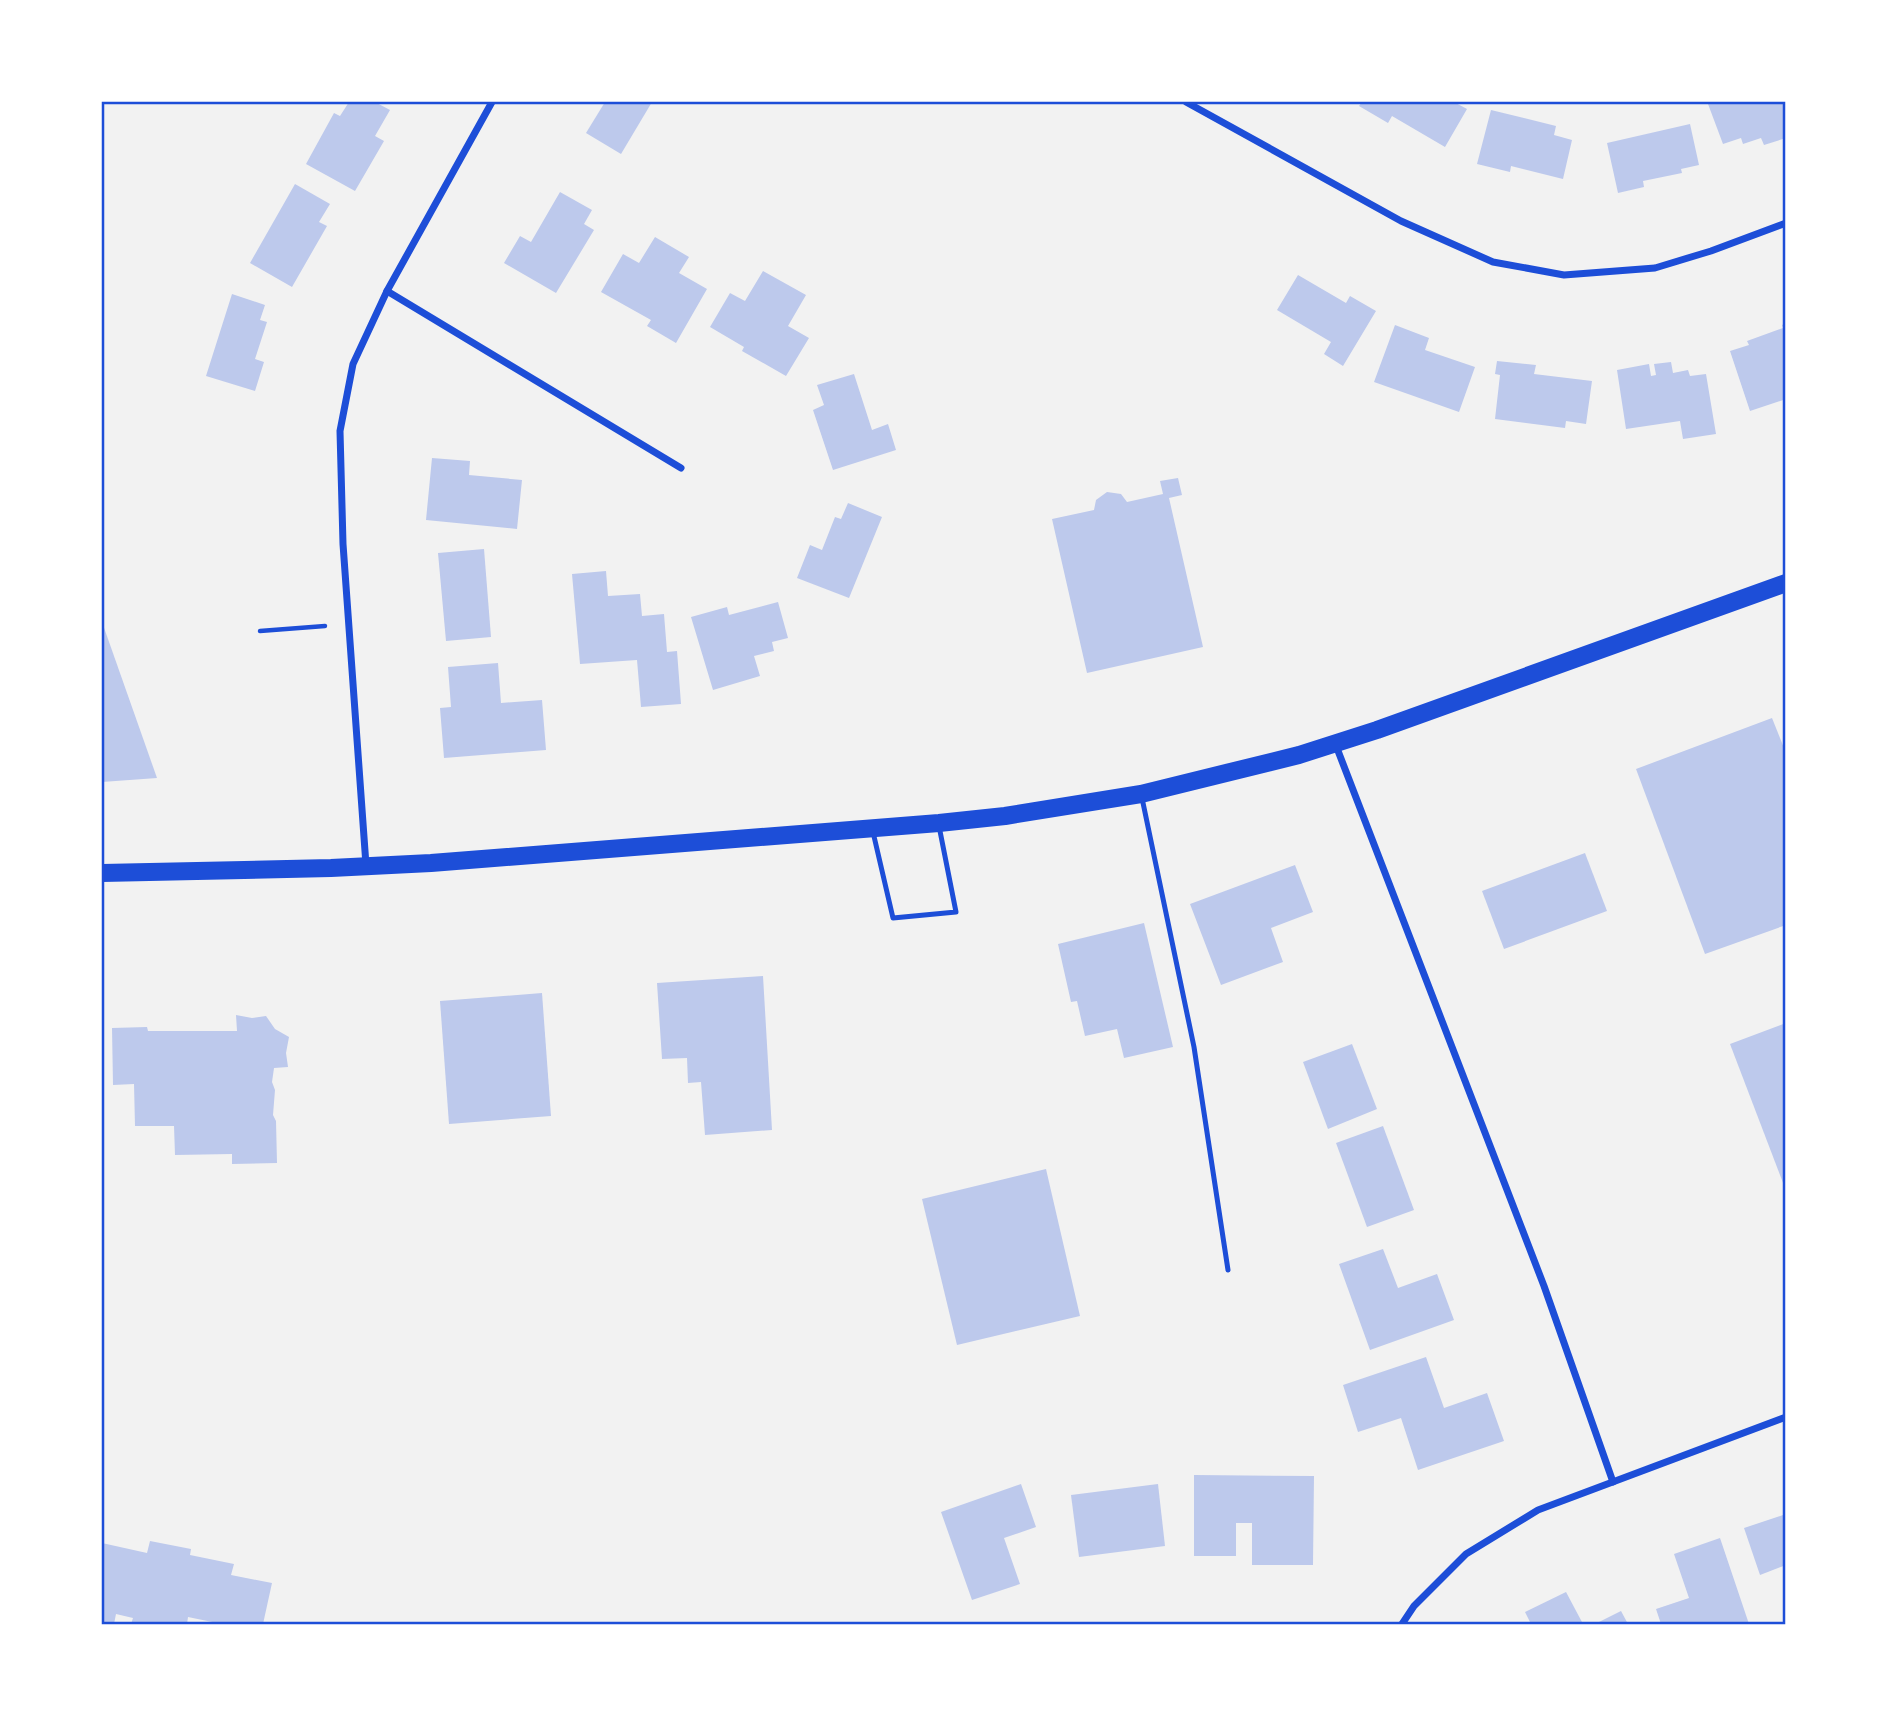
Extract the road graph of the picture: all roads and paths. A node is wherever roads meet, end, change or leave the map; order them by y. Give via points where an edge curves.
1 (492, 102) edge
2 (1186, 102) edge
3 (1786, 223) edge
4 (387, 291) junction
5 (681, 468) dead end
6 (1786, 583) edge
7 (349, 624) junction
8 (260, 631) dead end
9 (1335, 743) junction
10 (1141, 794) junction
11 (939, 823) junction
12 (872, 829) junction
13 (366, 866) junction
14 (102, 873) edge
15 (1228, 1270) dead end
16 (1786, 1417) edge
17 (1613, 1482) junction
18 (1402, 1625) edge

1 - 4 street
2 - 3 street via 1401,222 1493,262 1563,275 1655,268
4 - 5 street
4 - 7 street via 353,364 340,431
6 - 9 main road
7 - 8 path
7 - 13 street
9 - 10 main road
9 - 17 street via 1544,1286
10 - 11 main road
10 - 15 lane via 1195,1046
11 - 12 main road
11 - 12 lane via 956,912 893,918
12 - 13 main road
13 - 14 main road
16 - 17 street
17 - 18 street via 1538,1510 1466,1554

